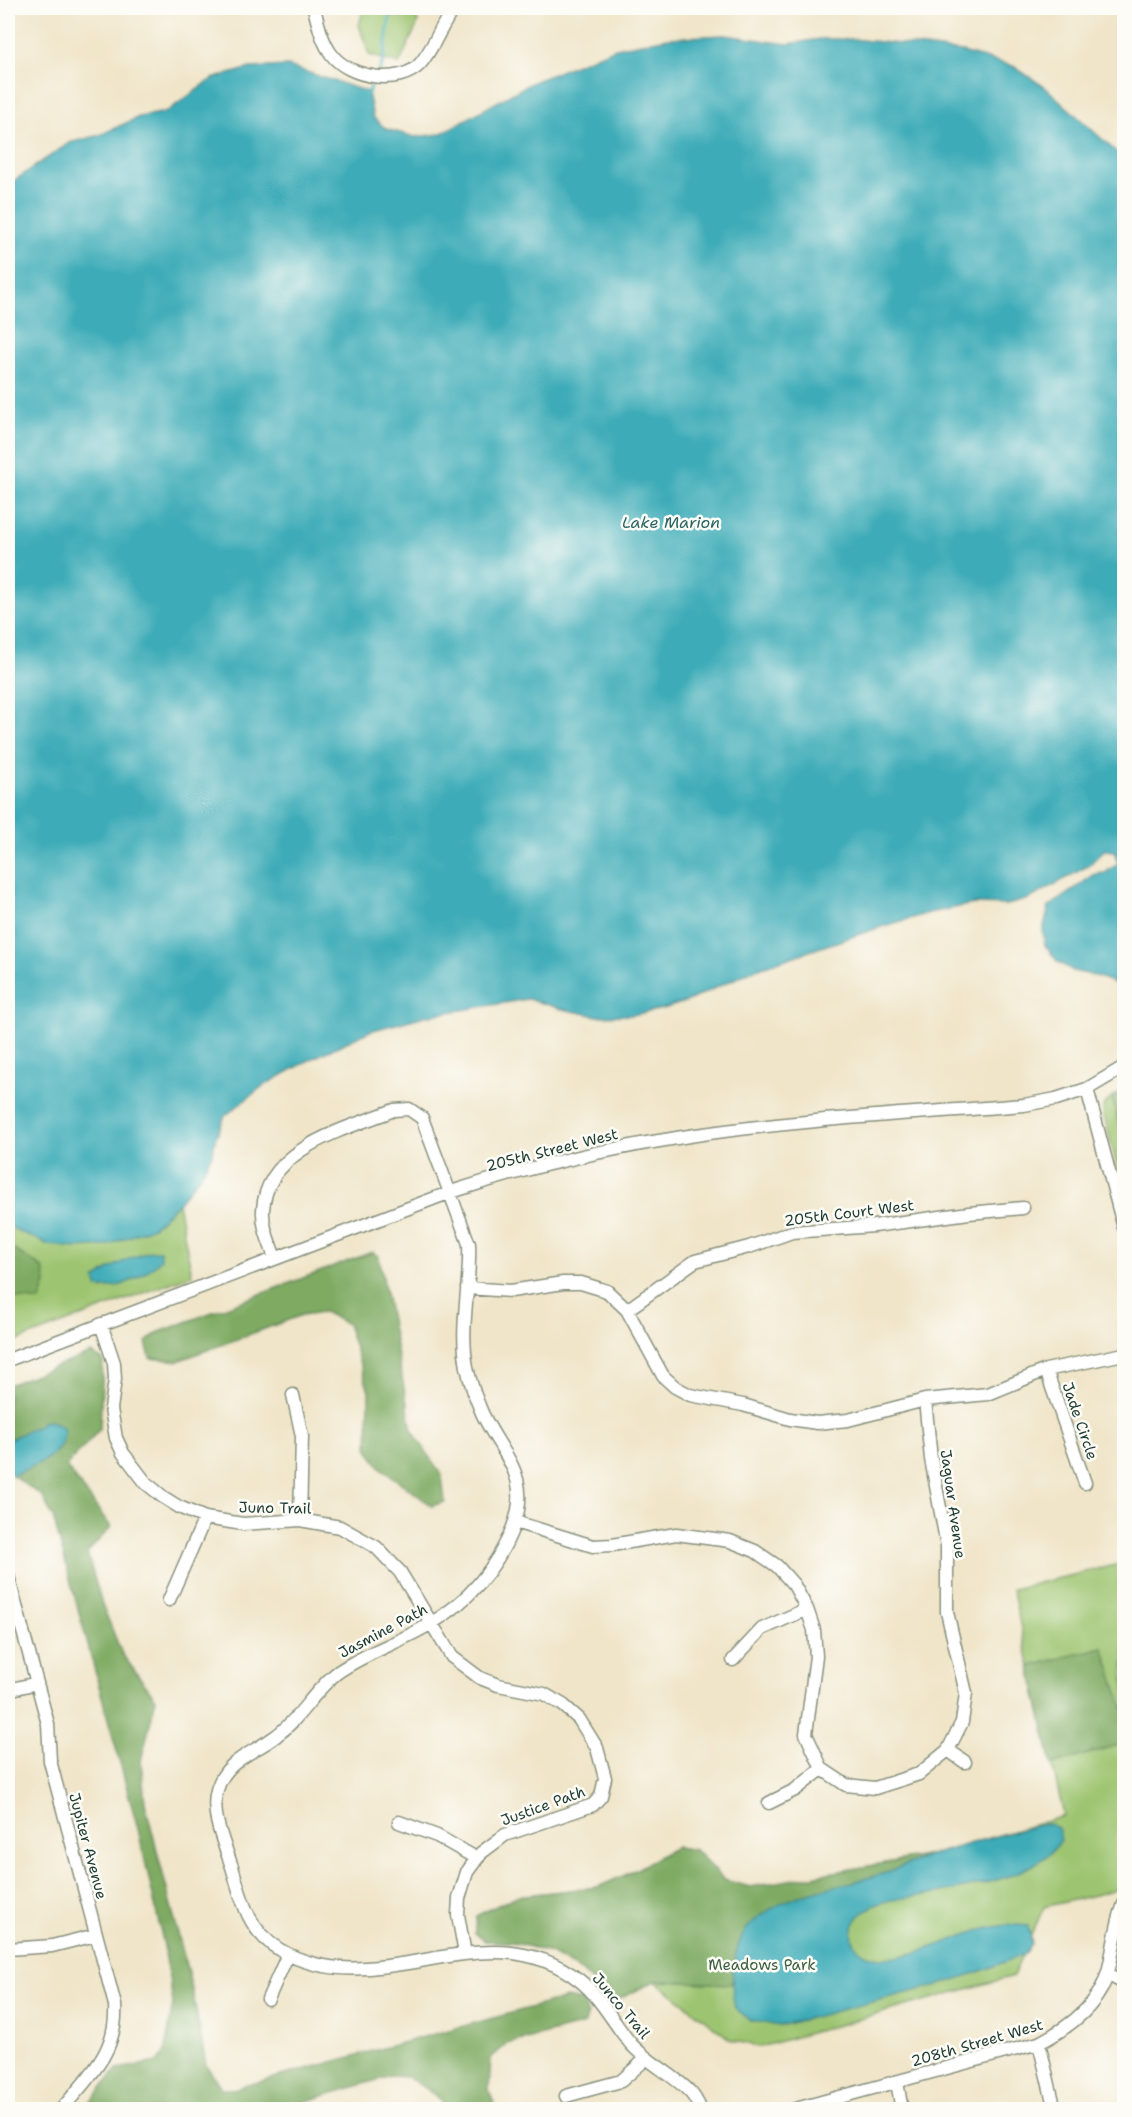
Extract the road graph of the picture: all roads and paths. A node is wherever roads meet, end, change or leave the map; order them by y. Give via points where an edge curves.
1 (314, 8) edge
2 (454, 8) edge
3 (1125, 1067) edge
4 (1087, 1089) junction
5 (451, 1192) junction
6 (1023, 1208) dead end
7 (1125, 1228) edge
8 (275, 1258) junction
9 (467, 1288) junction
10 (627, 1310) junction
11 (101, 1324) junction
12 (1125, 1353) edge
13 (8, 1360) edge
14 (1046, 1370) junction
15 (293, 1395) dead end
16 (925, 1400) junction
17 (1085, 1483) dead end
18 (205, 1518) junction
19 (300, 1521) junction
20 (515, 1522) junction
21 (8, 1576) edge
22 (169, 1600) dead end
23 (807, 1609) junction
24 (430, 1624) junction
25 (733, 1660) dead end
26 (37, 1683) junction
27 (8, 1690) edge
28 (948, 1750) junction
29 (965, 1762) dead end
30 (822, 1769) junction
31 (769, 1803) dead end
32 (399, 1822) dead end
33 (477, 1858) junction
34 (1125, 1904) edge
35 (96, 1935) junction
36 (8, 1949) edge
37 (465, 1953) junction
38 (288, 1954) junction
39 (1107, 1974) junction
40 (1125, 1983) edge
41 (268, 1999) dead end
42 (1038, 2043) junction
43 (647, 2058) junction
44 (897, 2082) junction
45 (566, 2096) dead end
46 (61, 2109) edge
47 (701, 2109) edge
48 (792, 2109) edge
49 (902, 2109) edge
50 (1055, 2109) edge

1 - 2 street via 332,55 345,68 369,76 394,78 419,65
3 - 4 street, 205th Street West
4 - 5 street, 205th Street West via 1024,1105 690,1136 603,1152
4 - 7 street
5 - 8 street, 205th Street West
5 - 8 street, Jasmine Path via 422,1118 409,1109 394,1110 304,1147 279,1167 268,1187 263,1209 265,1230
5 - 9 street, Jasmine Path via 469,1244
6 - 10 street, 205th Court West via 792,1232 695,1261
8 - 11 street, 205th Street West
9 - 10 street via 511,1291 581,1283 607,1292
9 - 20 street, Jasmine Path via 467,1369 482,1413 516,1471 520,1497
10 - 16 street via 663,1376 690,1395 817,1423 848,1420
11 - 13 street, 205th Street West
11 - 18 street, Juno Trail via 114,1363 112,1424 123,1453 146,1483 163,1497
12 - 14 street
14 - 16 street via 988,1394
14 - 17 street, Jade Circle
15 - 19 street via 302,1436
16 - 28 street, Jaguar Avenue via 947,1546 947,1612 966,1693 962,1722
18 - 19 street, Juno Trail via 243,1524
18 - 22 street
19 - 24 street, Juno Trail via 340,1527 376,1547 400,1572
20 - 23 street via 593,1546 676,1534 730,1541 777,1566 794,1585
20 - 24 street, Jasmine Path via 503,1551 483,1580 458,1605
21 - 26 street, Jupiter Avenue
23 - 25 street via 762,1629
23 - 30 street via 816,1656 806,1734
24 - 33 street, Justice Path via 452,1657 480,1678 544,1694 573,1713 591,1737 604,1772 603,1790 593,1805 505,1835
24 - 38 street, Jasmine Path via 335,1675 281,1733 231,1765 219,1785 216,1814 247,1914 266,1941
26 - 27 street
26 - 35 street, Jupiter Avenue via 48,1724 50,1761
28 - 29 street
28 - 30 street, Jaguar Avenue via 919,1774 875,1788 846,1785
30 - 31 street via 795,1790
32 - 33 street via 437,1836
33 - 37 street, Justice Path via 463,1881 459,1898
34 - 39 street, 208th Street West
35 - 36 street via 52,1946
35 - 46 street, Jupiter Avenue via 114,2005 113,2034 103,2059
37 - 38 street, Jasmine Path via 366,1969 327,1966
37 - 43 street, Junco Trail via 510,1952 538,1958 564,1970 586,1986 633,2047
38 - 41 street
39 - 40 street
39 - 42 street, 208th Street West via 1080,2017
42 - 44 street, 208th Street West
42 - 50 street
43 - 45 street via 621,2081
43 - 47 street, Junco Trail via 691,2093
44 - 48 street, 208th Street West
44 - 49 street

